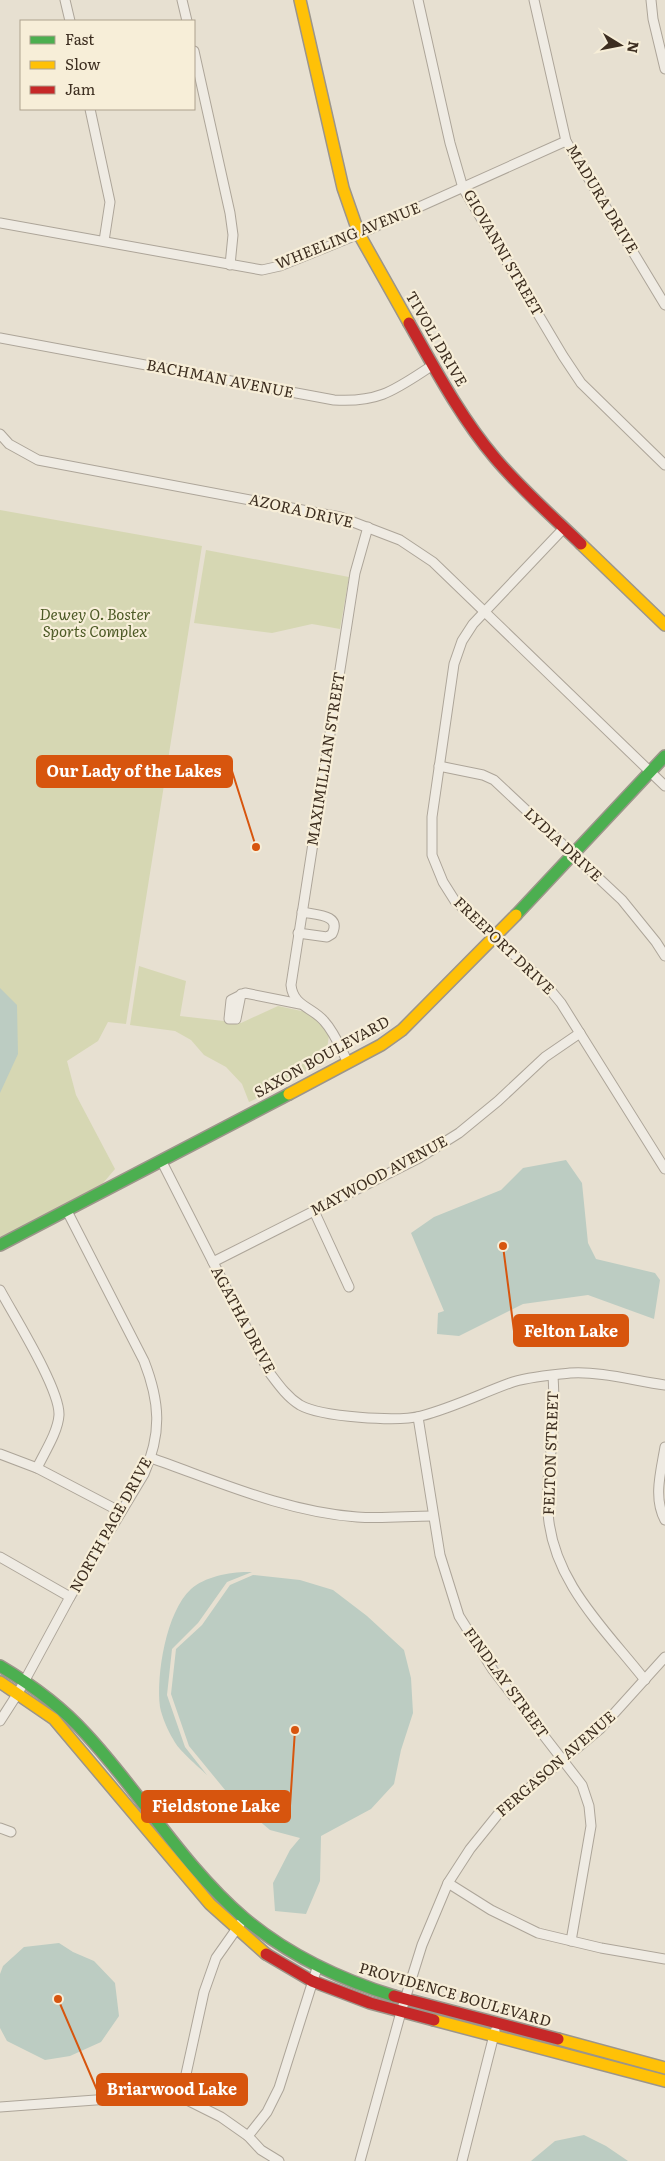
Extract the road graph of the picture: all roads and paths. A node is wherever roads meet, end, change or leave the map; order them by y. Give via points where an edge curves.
1 (65, 0) edge
2 (182, 0) edge
3 (300, 0) edge
4 (418, 0) edge
5 (534, 0) edge
6 (651, 0) edge
7 (70, 20) edge
8 (187, 20) edge
9 (195, 55) edge
10 (665, 68) edge
11 (90, 110) edge
12 (566, 141) junction
13 (463, 188) junction
14 (0, 223) edge
15 (359, 234) junction
16 (104, 241) junction
17 (230, 264) junction
18 (665, 305) edge
19 (0, 338) edge
20 (433, 365) junction
21 (0, 434) edge
22 (665, 465) edge
23 (368, 527) junction
24 (564, 528) junction
25 (484, 613) junction
26 (665, 625) edge
27 (665, 756) edge
28 (439, 766) junction
29 (650, 772) junction
30 (665, 786) edge
31 (573, 855) junction
32 (302, 912) junction
33 (298, 934) junction
34 (495, 938) junction
35 (665, 956) edge
36 (241, 994) dead end
37 (300, 1004) junction
38 (580, 1033) junction
39 (348, 1062) junction
40 (162, 1162) junction
41 (665, 1169) edge
42 (67, 1211) junction
43 (314, 1212) junction
44 (0, 1245) edge
45 (213, 1262) junction
46 (350, 1287) dead end
47 (0, 1290) edge
48 (553, 1376) junction
49 (665, 1386) edge
50 (418, 1416) junction
51 (665, 1447) edge
52 (0, 1454) edge
53 (151, 1458) junction
54 (37, 1468) junction
55 (122, 1512) junction
56 (433, 1516) junction
57 (665, 1520) edge
58 (0, 1557) edge
59 (70, 1597) junction
60 (665, 1657) edge
61 (0, 1666) edge
62 (24, 1680) junction
63 (645, 1680) junction
64 (0, 1682) edge
65 (18, 1693) junction
66 (0, 1721) edge
67 (562, 1760) junction
68 (0, 1828) edge
69 (11, 1832) dead end
70 (448, 1883) junction
71 (243, 1917) junction
72 (237, 1930) junction
73 (571, 1941) junction
74 (665, 1959) edge
75 (317, 1968) junction
76 (312, 1981) junction
77 (404, 2000) junction
78 (401, 2012) junction
79 (497, 2023) junction
80 (494, 2036) junction
81 (665, 2068) edge
82 (665, 2081) edge
83 (181, 2097) junction
84 (0, 2107) edge
85 (248, 2136) junction
86 (279, 2161) edge
87 (360, 2161) edge
88 (462, 2161) edge

1 - 7 street
2 - 8 street
3 - 15 main road, TIVOLI DRIVE via 343,188
4 - 13 street, GIOVANNI STREET
5 - 12 street, MADURA DRIVE
6 - 10 street
9 - 17 street via 230,212
11 - 16 street via 110,202
12 - 13 street, WHEELING AVENUE
12 - 18 street, MADURA DRIVE
13 - 15 street, WHEELING AVENUE
13 - 22 street, GIOVANNI STREET via 581,383
14 - 16 street, WHEELING AVENUE
15 - 17 street, WHEELING AVENUE via 280,266 262,270
15 - 20 main road, TIVOLI DRIVE
16 - 17 street, WHEELING AVENUE
19 - 20 street, BACHMAN AVENUE via 334,400 370,400 395,390
20 - 24 main road, TIVOLI DRIVE via 494,457
21 - 23 street, AZORA DRIVE via 9,444 38,460 311,510
23 - 25 street, AZORA DRIVE via 400,540 432,562
23 - 32 street, MAXIMILLIAN STREET via 355,573
24 - 25 street, FREEPORT DRIVE
24 - 26 main road, TIVOLI DRIVE
25 - 28 street, FREEPORT DRIVE via 462,641 454,664
25 - 29 street, AZORA DRIVE
27 - 29 main road, SAXON BOULEVARD
28 - 31 street, LYDIA DRIVE via 494,780
28 - 34 street, FREEPORT DRIVE via 432,817 432,855 455,900
29 - 30 street, AZORA DRIVE
29 - 31 main road, SAXON BOULEVARD
31 - 34 main road, SAXON BOULEVARD
31 - 35 street, LYDIA DRIVE via 622,900
32 - 33 street, MAXIMILLIAN STREET
32 - 33 street via 330,918 335,927 327,937
33 - 37 street, MAXIMILLIAN STREET via 291,985 292,993
34 - 38 street, FREEPORT DRIVE via 541,979
34 - 39 main road, SAXON BOULEVARD via 402,1030
36 - 37 street
37 - 39 street via 324,1020
38 - 41 street, FREEPORT DRIVE
38 - 43 street, MAYWOOD AVENUE via 545,1057 459,1133
39 - 40 main road, SAXON BOULEVARD
40 - 42 main road, SAXON BOULEVARD
40 - 45 street, AGATHA DRIVE
42 - 44 main road, SAXON BOULEVARD
42 - 53 street, NORTH PAGE DRIVE via 153,1384 158,1426
43 - 45 street, MAYWOOD AVENUE
43 - 46 street
45 - 50 street, AGATHA DRIVE via 269,1372 283,1391 301,1406 345,1416
47 - 54 street via 56,1395 59,1415
48 - 49 street, AGATHA DRIVE via 572,1373 606,1376
48 - 50 street, AGATHA DRIVE via 512,1382 475,1399
48 - 63 street, FELTON STREET via 554,1418 548,1504 553,1546 572,1589
50 - 56 street, FINDLAY STREET
51 - 57 street via 658,1486
52 - 54 street
53 - 55 street, NORTH PAGE DRIVE
53 - 56 street via 278,1502 320,1512 357,1517
54 - 55 street
55 - 59 street, NORTH PAGE DRIVE
56 - 67 street, FINDLAY STREET via 440,1555 459,1616 493,1670
58 - 59 street
59 - 62 street, NORTH PAGE DRIVE
60 - 63 street, FERGASON AVENUE
61 - 62 main road, PROVIDENCE BOULEVARD
62 - 65 street, NORTH PAGE DRIVE
62 - 71 main road, PROVIDENCE BOULEVARD via 59,1707 88,1736 216,1892
63 - 67 street, FERGASON AVENUE via 600,1729
64 - 65 main road, PROVIDENCE BOULEVARD
65 - 66 street, NORTH PAGE DRIVE
65 - 72 main road, PROVIDENCE BOULEVARD via 54,1719 210,1904
67 - 70 street, FERGASON AVENUE via 499,1813
67 - 73 street, FINDLAY STREET via 582,1785 591,1826
68 - 69 street
70 - 73 street via 491,1910 538,1933
70 - 77 street, FERGASON AVENUE via 422,1945
71 - 72 street
71 - 75 main road, PROVIDENCE BOULEVARD via 270,1940
72 - 76 main road, PROVIDENCE BOULEVARD via 264,1953
72 - 83 street via 216,1958 207,1984
73 - 74 street
75 - 76 street
75 - 77 main road, PROVIDENCE BOULEVARD
76 - 78 main road, PROVIDENCE BOULEVARD
76 - 85 street via 279,2088 268,2112
77 - 78 street, FERGASON AVENUE
77 - 79 main road, PROVIDENCE BOULEVARD
78 - 80 main road, PROVIDENCE BOULEVARD
78 - 87 street, FERGASON AVENUE
79 - 80 street
79 - 81 main road, PROVIDENCE BOULEVARD
80 - 82 main road, PROVIDENCE BOULEVARD
80 - 88 street
83 - 84 street via 150,2096
83 - 85 street
85 - 86 street via 261,2150

